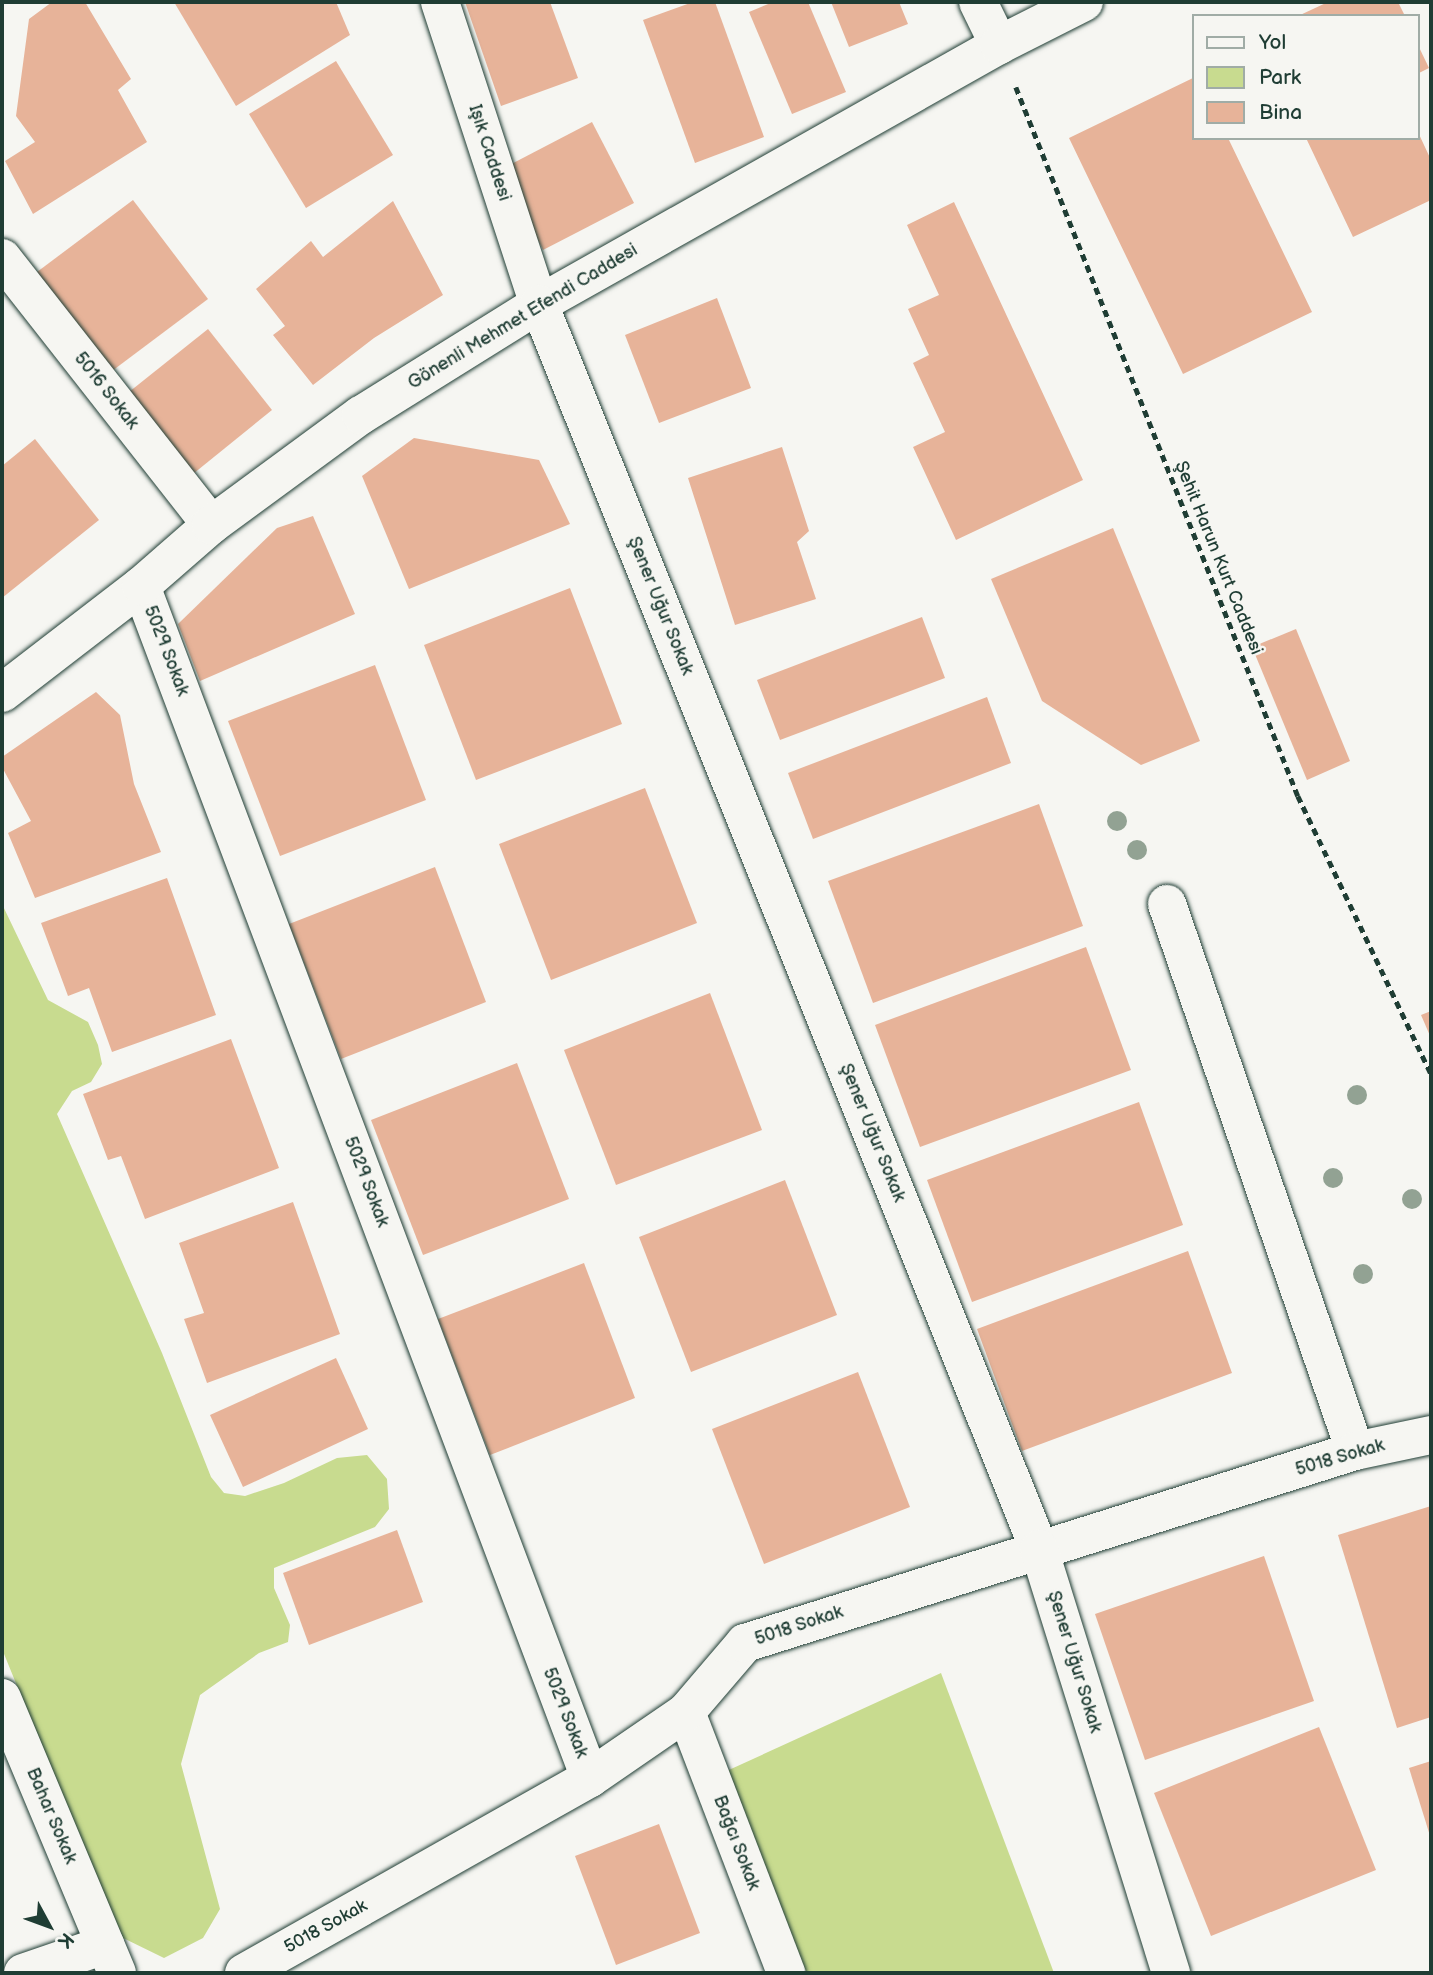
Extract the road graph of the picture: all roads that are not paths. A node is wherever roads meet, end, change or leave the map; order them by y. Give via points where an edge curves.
1 (440, 2) edge
2 (978, 2) edge
3 (1084, 2) edge
4 (999, 46) junction
5 (2, 258) edge
6 (539, 304) junction
7 (211, 525) junction
8 (141, 586) junction
9 (2, 693) edge
10 (1167, 904) dead end
11 (1431, 1435) edge
12 (1355, 1451) junction
13 (1039, 1549) junction
14 (2, 1698) edge
15 (686, 1712) junction
16 (590, 1778) junction
17 (111, 1959) edge
18 (23, 1973) edge
19 (244, 1973) edge
20 (786, 1973) edge
21 (1171, 1973) edge

1 - 6 street, Işık Caddesi
2 - 4 street
3 - 4 street, Gönenli Mehmet Efendi Caddesi
4 - 6 street, Gönenli Mehmet Efendi Caddesi
5 - 7 street, 5016 Sokak
6 - 7 street, Gönenli Mehmet Efendi Caddesi via 361,415
6 - 13 street, Şener Uğur Sokak
7 - 8 street, Gönenli Mehmet Efendi Caddesi
8 - 9 street, Gönenli Mehmet Efendi Caddesi
8 - 16 street, 5029 Sokak
10 - 12 street
11 - 12 street, 5018 Sokak
12 - 13 street, 5018 Sokak
13 - 15 street, 5018 Sokak via 745,1643
13 - 21 street, Şener Uğur Sokak
14 - 17 street, Bahar Sokak
15 - 16 street, 5018 Sokak
15 - 20 street, Bağcı Sokak
16 - 19 street, 5018 Sokak
17 - 18 street

